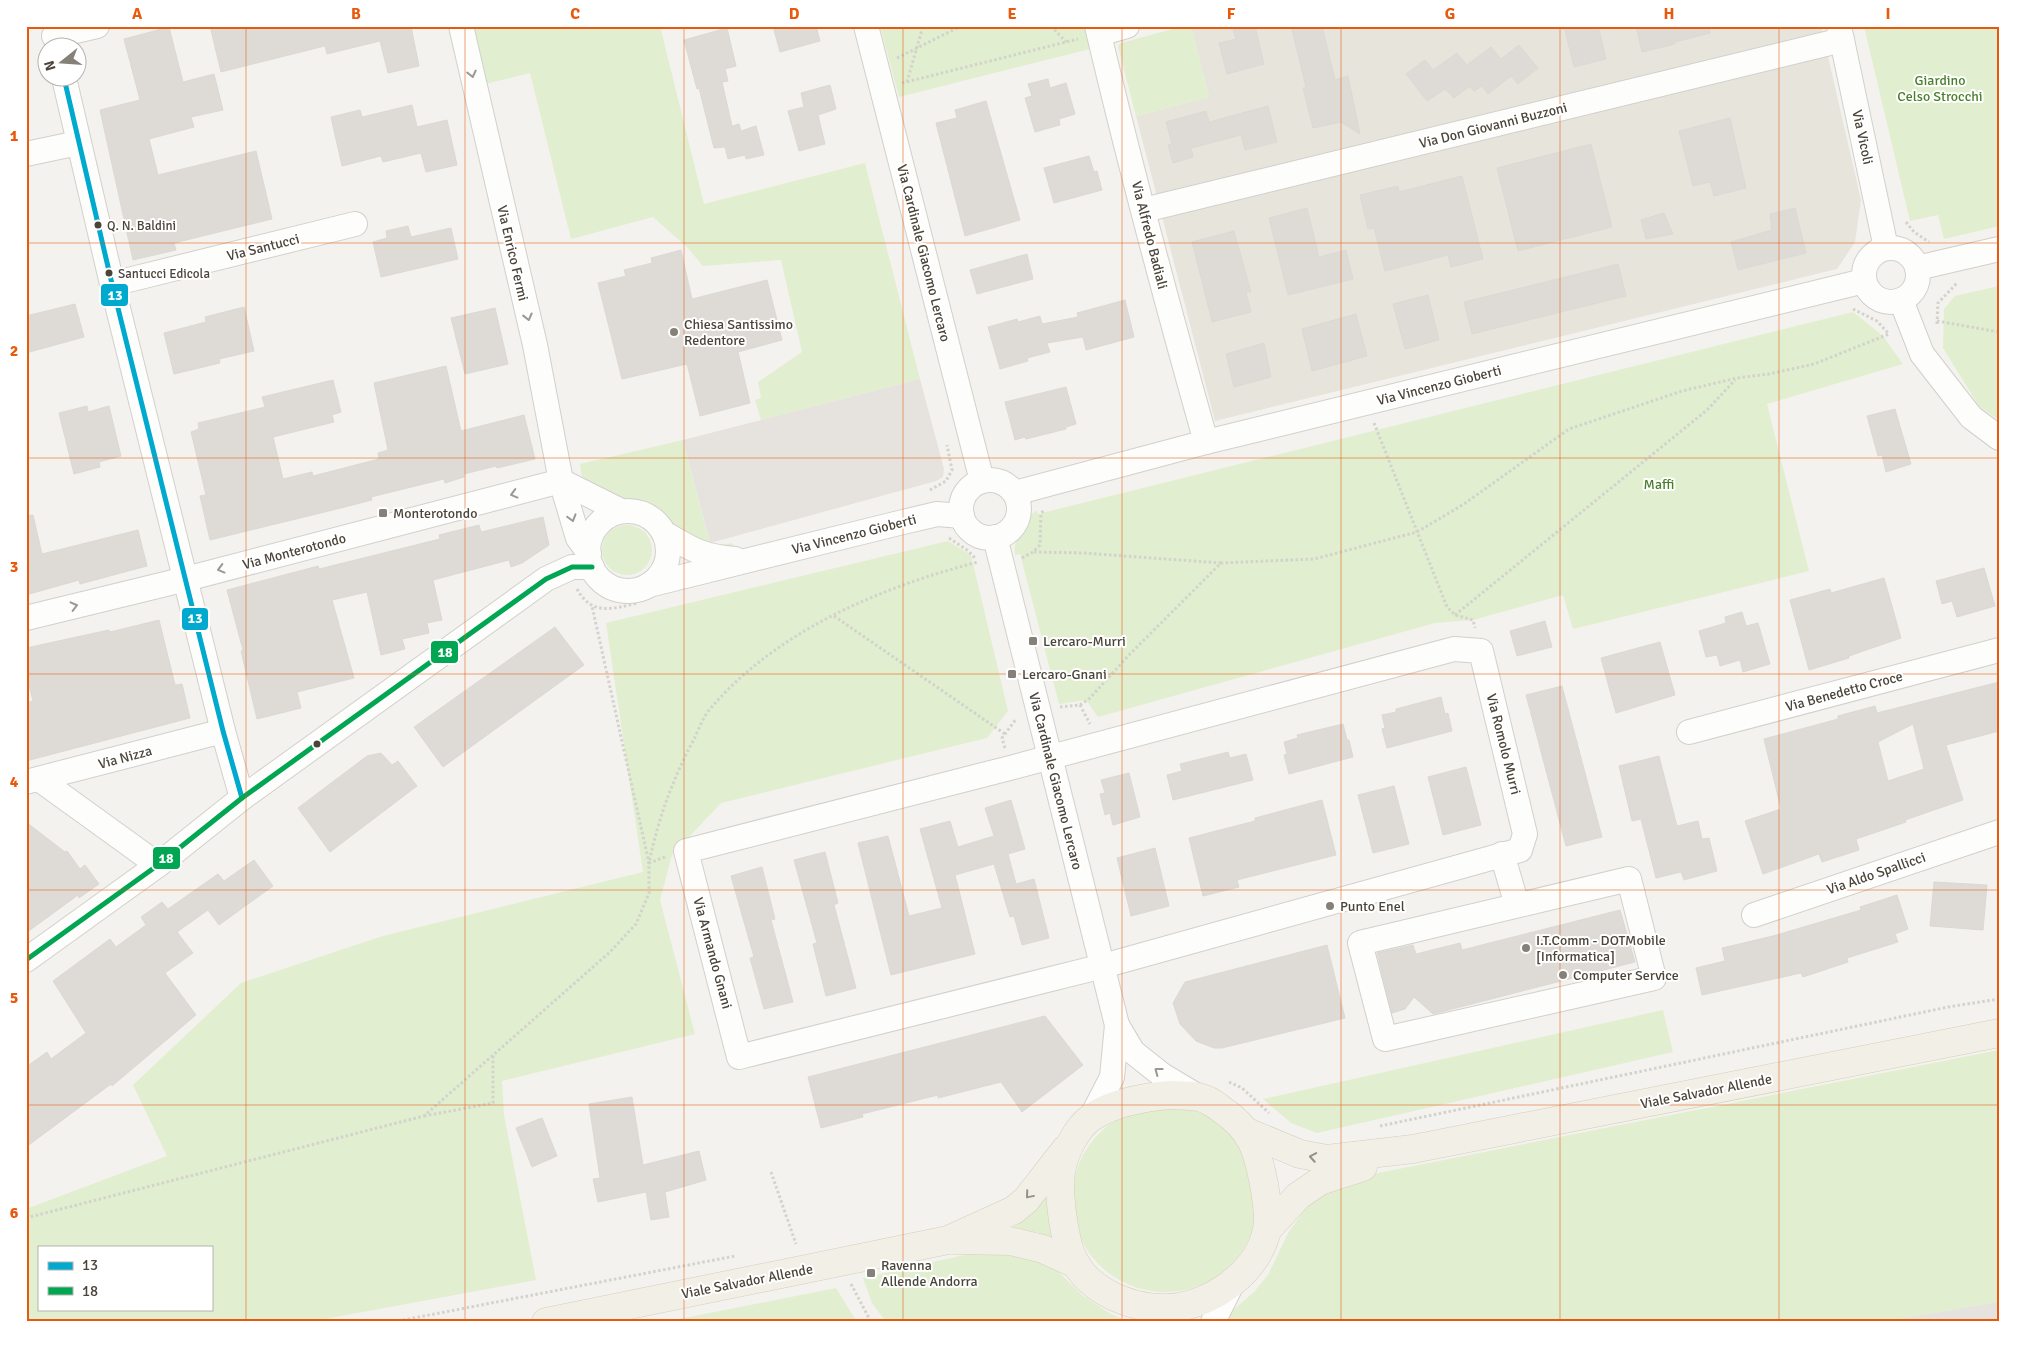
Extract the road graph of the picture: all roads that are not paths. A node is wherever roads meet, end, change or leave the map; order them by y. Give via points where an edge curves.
1 (97, 26) edge
2 (461, 26) edge
3 (866, 26) edge
4 (1127, 26) edge
5 (1094, 32) edge
6 (1841, 33) edge
7 (55, 37) edge
8 (66, 88) edge
9 (78, 143) junction
10 (26, 154) edge
11 (1144, 210) junction
12 (355, 224) dead end
13 (1886, 248) junction
14 (1999, 249) edge
15 (1917, 268) junction
16 (1864, 281) junction
17 (112, 284) junction
18 (1901, 300) junction
19 (1999, 438) edge
20 (1206, 442) junction
21 (561, 481) junction
22 (982, 481) junction
23 (1015, 493) junction
24 (621, 511) junction
25 (962, 516) junction
26 (664, 533) junction
27 (995, 537) junction
28 (590, 560) junction
29 (747, 560) junction
30 (186, 579) junction
31 (649, 585) junction
32 (26, 618) edge
33 (1999, 650) edge
34 (223, 731) junction
35 (1689, 732) dead end
36 (1049, 756) junction
37 (33, 781) edge
38 (242, 798) junction
39 (1999, 832) edge
40 (1502, 854) junction
41 (158, 865) junction
42 (1516, 905) junction
43 (1754, 915) dead end
44 (26, 960) edge
45 (1103, 966) junction
46 (1117, 1026) junction
47 (1999, 1034) edge
48 (1199, 1097) junction
49 (1092, 1118) junction
50 (1247, 1132) junction
51 (1071, 1143) junction
52 (1413, 1149) junction
53 (1268, 1229) junction
54 (948, 1240) junction
55 (1076, 1264) junction
56 (1232, 1284) junction
57 (1128, 1303) junction
58 (546, 1322) edge
59 (1155, 1322) edge
60 (1213, 1322) edge

1 - 7 street
2 -> 21 street, Via Enrico Fermi via 535,345
3 - 22 street, Via Cardinale Giacomo Lercaro
4 - 5 street
5 - 11 street, Via Alfredo Badiali
6 - 11 street, Via Don Giovanni Buzzoni
6 - 13 street, Via Vicoli
8 - 9 street
9 - 10 street
9 - 17 street
11 - 20 street, Via Alfredo Badiali via 1153,254
12 - 17 street, Via Santucci
13 - 15 street via 1908,253
13 - 16 street via 1868,259
14 - 15 street
15 - 18 street via 1916,286
16 - 18 street via 1876,298 1885,302
16 - 20 street, Via Vincenzo Gioberti
17 - 30 street
18 - 19 street via 1918,348 1971,417
20 - 23 street, Via Vincenzo Gioberti
21 - 24 street
21 -> 28 street, Via Enrico Fermi via 578,538
21 -> 30 street, Via Monterotondo
22 - 23 street via 1001,481
22 - 25 street via 963,498
23 - 27 street via 1019,502 1017,521 1004,534
24 - 26 street, Via Vincenzo Gioberti via 646,515 657,522
24 - 28 street via 610,515 594,531 590,541
25 - 27 street via 971,530 987,538
25 - 29 street, Via Vincenzo Gioberti via 938,514
26 - 29 street, Via Vincenzo Gioberti via 696,552
26 - 31 street via 668,544 666,562 658,578
27 - 36 street, Via Cardinale Giacomo Lercaro
28 - 31 street, Via Vincenzo Gioberti via 606,584 616,589 627,591
28 - 38 street via 546,579
29 - 31 street, Via Vincenzo Gioberti
32 -> 30 street, Via Monterotondo
30 - 34 street
33 - 35 street, Via Benedetto Croce
34 - 37 street, Via Nizza
34 - 38 street
36 - 40 street, Via Romolo Murri via 1454,649 1480,651 1525,834 1520,850
36 - 45 street, Via Cardinale Giacomo Lercaro
36 - 45 street, Via Armando Gnani via 686,851 739,1056
37 - 41 street
38 - 41 street
39 - 43 street, Via Aldo Spallicci
40 - 42 street
40 - 45 street, Via Romolo Murri
41 - 44 street
42 - 42 street via 1360,944 1385,1039 1654,978 1629,879
45 - 46 street, Via Cardinale Giacomo Lercaro
48 -> 46 street, Via Cardinale Giacomo Lercaro via 1162,1075 1133,1052
46 - 49 street, Via Cardinale Giacomo Lercaro via 1112,1078
47 - 52 main road, Viale Salvador Allende
48 - 49 main road via 1150,1097 1120,1104
48 - 50 main road via 1233,1117
49 - 51 main road, Viale Salvador Allende
52 -> 50 main road, Viale Salvador Allende via 1327,1159 1300,1154
50 - 53 main road via 1260,1163
51 -> 54 main road, Viale Salvador Allende via 1026,1200 1014,1210
51 - 55 main road via 1061,1172 1062,1203 1065,1235
52 - 53 main road, Viale Salvador Allende via 1320,1181 1298,1196
53 - 56 main road via 1248,1268
54 - 55 main road, Viale Salvador Allende via 1010,1241 1043,1249
54 - 58 main road, Viale Salvador Allende
55 - 57 main road via 1091,1281
56 - 57 main road via 1192,1304 1164,1308
56 - 60 street
57 - 59 street

